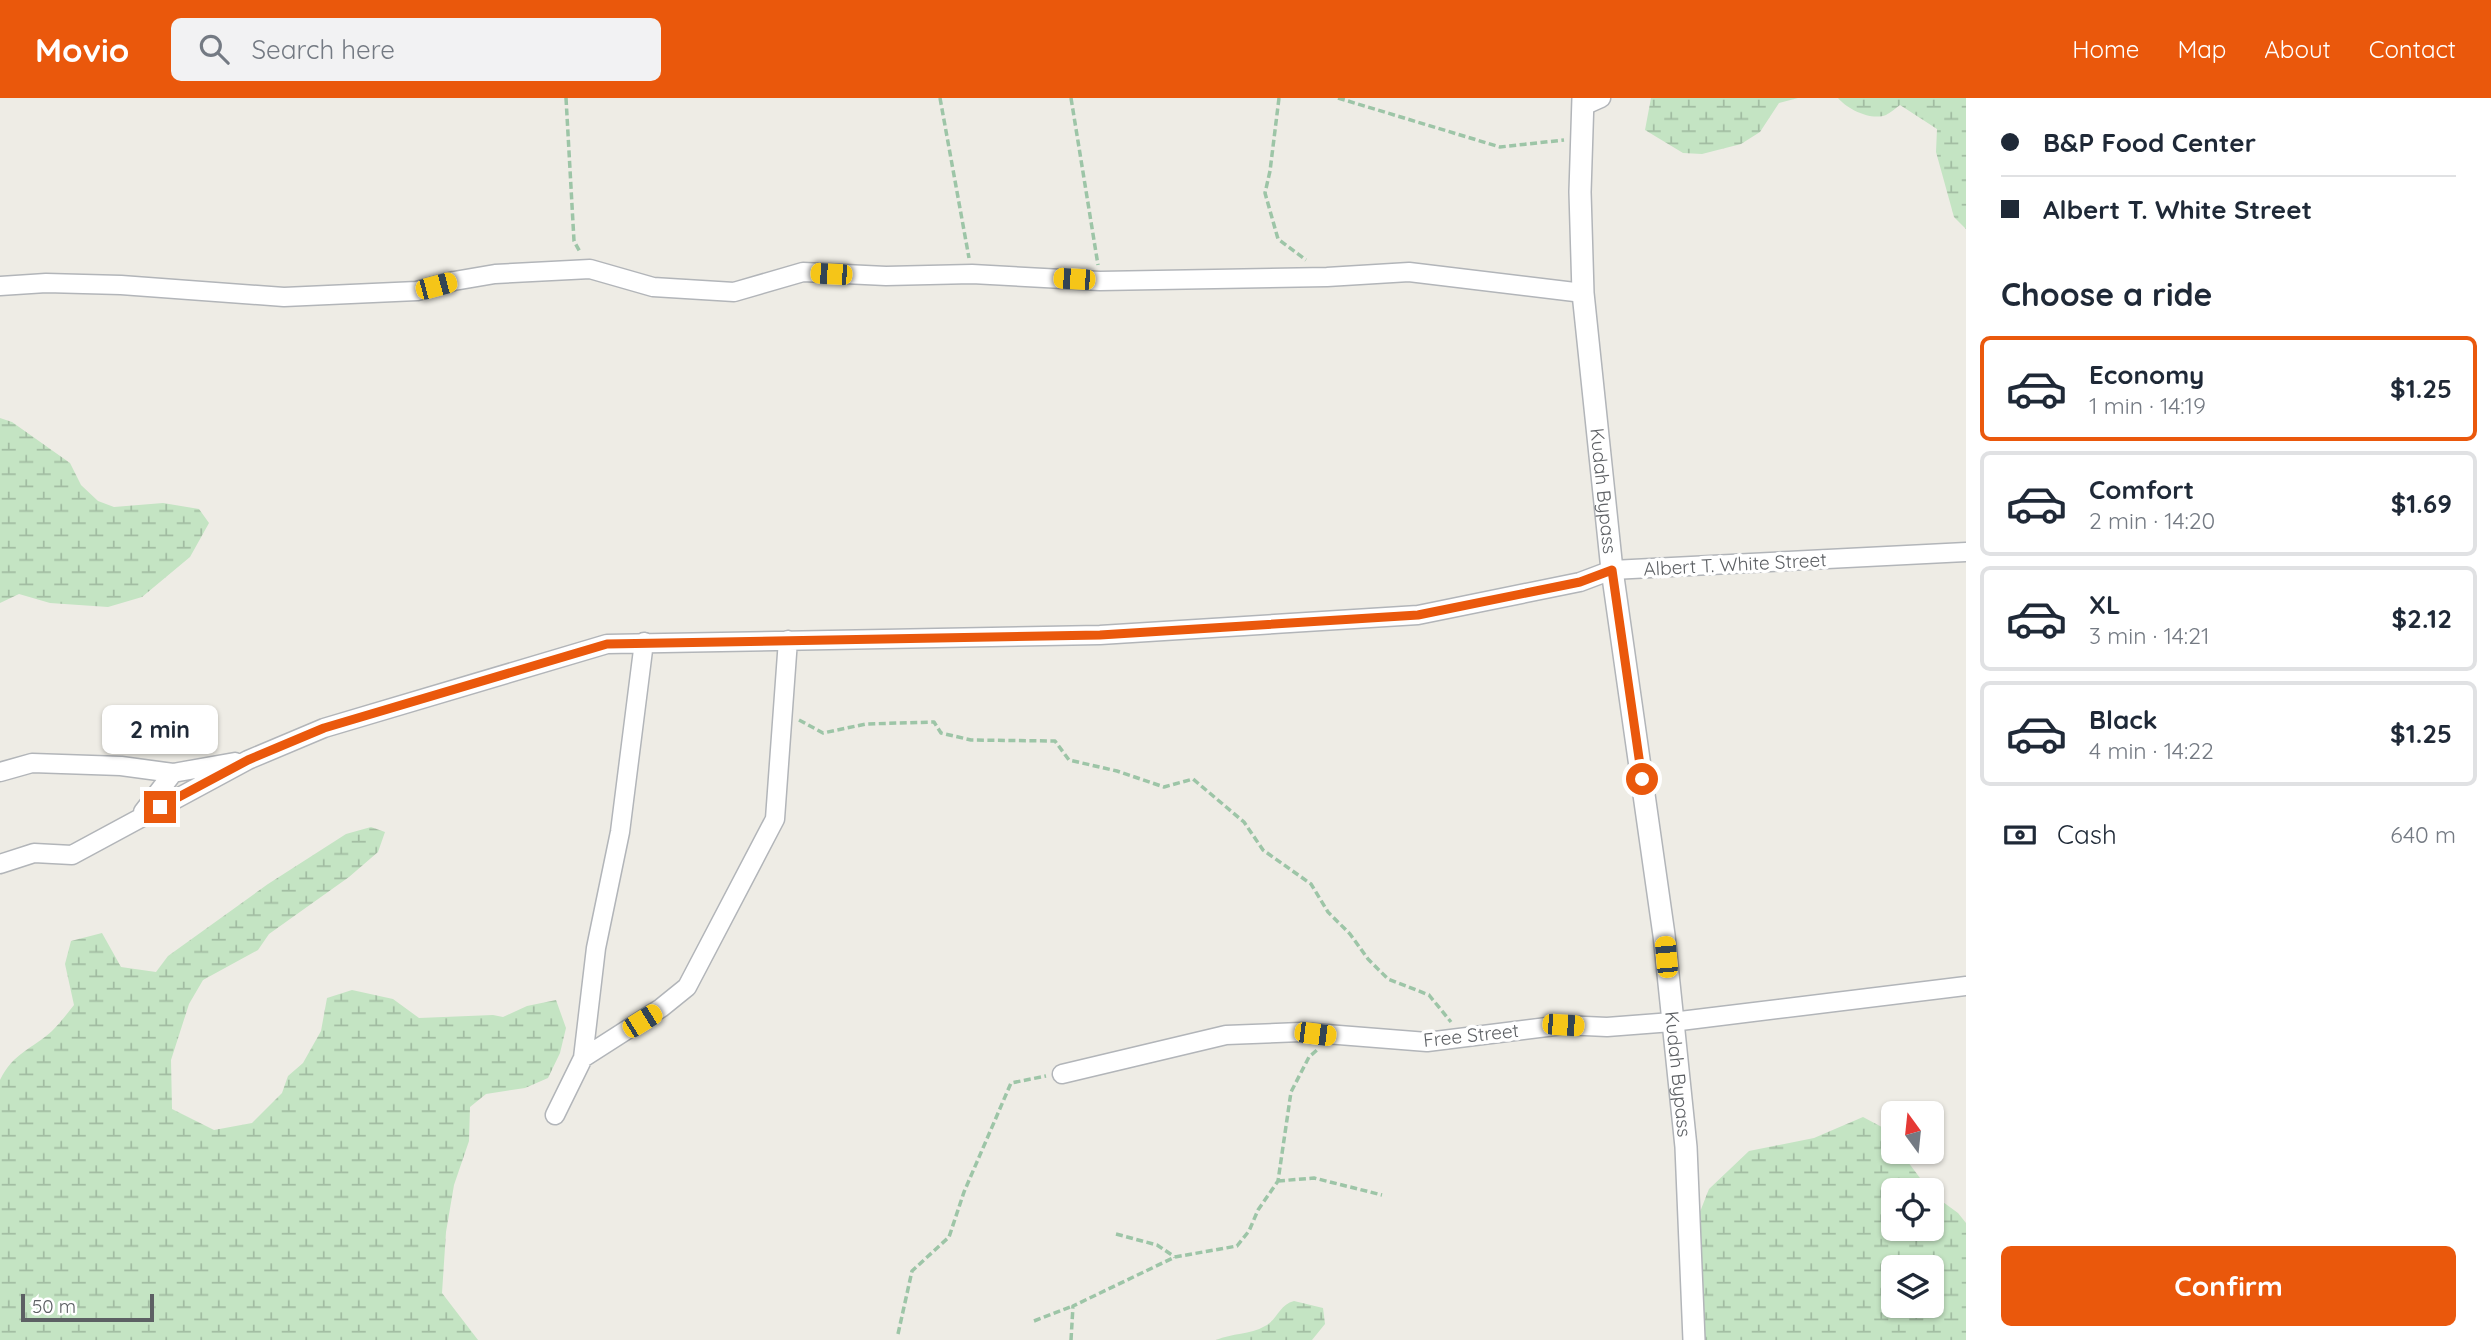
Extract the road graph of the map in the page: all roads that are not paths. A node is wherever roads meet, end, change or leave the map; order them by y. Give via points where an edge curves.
1 (1589, 101) edge
2 (0, 286) edge
3 (1583, 293) junction
4 (1966, 552) edge
5 (1612, 570) junction
6 (788, 640) junction
7 (644, 642) junction
8 (248, 760) junction
9 (0, 772) edge
10 (173, 773) junction
11 (138, 818) junction
12 (0, 864) edge
13 (1966, 986) edge
14 (1672, 1022) junction
15 (583, 1058) junction
16 (1062, 1074) road end
17 (555, 1115) dead end
18 (1694, 1340) edge

1 - 3 street, Kudah Bypass via 1580,138
2 - 3 street via 121,285 284,297 417,291 495,274 590,269 653,287 734,292 803,272 1100,281 1409,272
3 - 5 street, Kudah Bypass
4 - 5 street, Albert T. White Street
5 - 6 street, Albert T. White Street via 1580,582 1418,615 1100,635
5 - 14 street, Kudah Bypass via 1664,935
6 - 7 street, Albert T. White Street
6 - 15 street via 775,819 687,987
7 - 8 street, Albert T. White Street via 582,651 324,728
7 - 15 street via 620,832 596,948
8 - 10 street
8 - 11 street, Albert T. White Street
9 - 10 street via 32,763
10 - 11 street
11 - 12 street, Albert T. White Street via 72,855 34,853
13 - 14 street, Free Street
14 - 16 street, Free Street via 1563,1025 1427,1042 1301,1032 1226,1035
14 - 18 street, Kudah Bypass via 1686,1147
15 - 17 street

